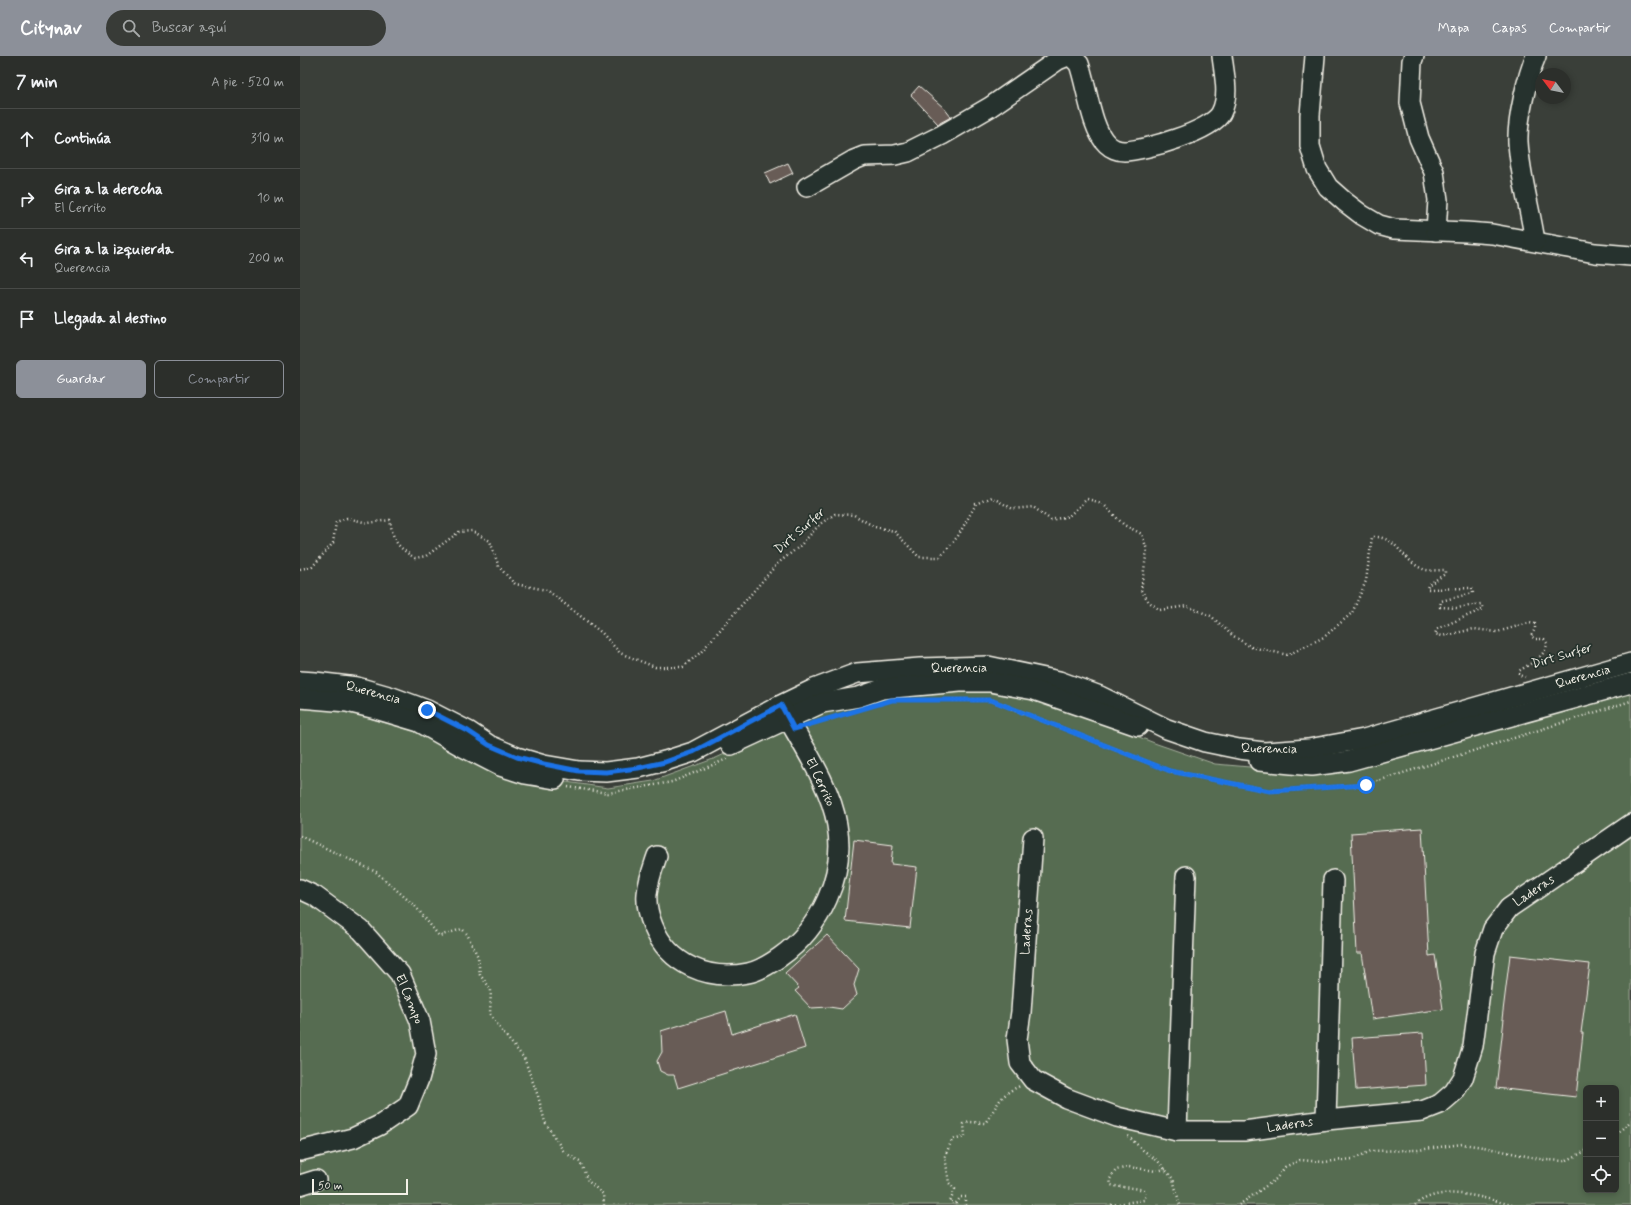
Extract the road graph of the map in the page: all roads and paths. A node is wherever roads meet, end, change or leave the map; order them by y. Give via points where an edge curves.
1 (1222, 56) edge
2 (1315, 56) edge
3 (1414, 56) edge
4 (1536, 56) edge
5 (807, 187) dead end
6 (1436, 231) junction
7 (1536, 241) junction
8 (1631, 256) edge
9 (300, 569) edge
10 (1631, 663) edge
11 (1532, 675) dead end
12 (300, 681) edge
13 (1631, 683) edge
14 (300, 698) edge
15 (945, 700) dead end
16 (1631, 701) edge
17 (784, 712) junction
18 (1220, 751) junction
19 (731, 758) dead end
20 (563, 786) dead end
21 (1631, 824) edge
22 (300, 836) edge
23 (1033, 838) dead end
24 (656, 856) dead end
25 (1186, 876) dead end
26 (1333, 880) dead end
27 (300, 889) edge
28 (1033, 1080) junction
29 (1117, 1117) junction
30 (1326, 1120) junction
31 (1631, 1121) edge
32 (1177, 1131) junction
33 (1619, 1131) edge
34 (300, 1151) edge
35 (1583, 1153) edge
36 (1166, 1170) junction
37 (604, 1205) edge
38 (966, 1205) edge
39 (1111, 1205) edge
40 (1180, 1205) edge
41 (1239, 1205) edge
42 (1415, 1205) edge
43 (1512, 1205) edge

1 - 5 street via 1227,97 1221,114 1204,128 1170,140 1122,151 1107,145 1096,126 1079,64 1068,56 1058,60 990,107 928,142 895,155 864,156
2 - 6 street via 1310,146 1317,169 1328,187 1379,225 1394,229
3 - 6 street via 1410,103 1419,138 1434,172 1438,200
4 - 7 street via 1522,104 1518,141 1521,172
6 - 7 street via 1492,234
7 - 8 street via 1595,253
9 - 11 path, Dirt Surfer via 312,567 333,543 336,522 347,518 368,523 390,520 392,534 401,550 415,558 426,556 459,532 472,531 490,542 499,567 515,584 547,590 602,633 620,653 655,667 683,667 701,652 777,564 800,546 820,524 835,514 854,515 874,527 894,531 919,557 940,557 958,536 976,504 991,497 1013,509 1033,507 1052,520 1069,516 1087,499 1102,503 1124,526 1142,534 1147,550 1141,590 1148,602 1160,610 1187,606 1211,616 1232,635 1251,647 1288,654 1324,637 1352,613 1366,581 1372,537 1381,536 1392,541 1413,564 1427,570 1444,570 1445,574 1428,585 1427,589 1472,588 1473,593 1441,601 1440,607 1457,608 1481,604 1483,609 1438,629 1435,634 1442,636 1474,629 1497,632 1529,623 1535,624 1531,636 1535,639 1544,639 1547,649 1519,671 1519,675 1525,677
10 - 18 street, Querencia via 1364,739 1308,749
12 - 17 street, Querencia via 357,687 392,697 427,710 489,745 517,757 579,771 606,772 665,762
13 - 18 street, Querencia via 1349,761 1312,766 1274,763
14 - 17 street, Querencia via 347,702 419,722 500,766 525,774 579,783 625,782 667,772
15 - 16 path via 991,700 1170,771 1270,791 1366,785
17 - 18 street, Querencia via 814,689 857,673 988,666 1059,681 1100,696 1167,729
17 - 24 street, El Cerrito via 825,787 835,814 839,843 839,860 830,895 817,917 791,949 763,968 732,975 719,976 704,972 677,958 666,948 649,915 647,895
19 - 20 path via 672,782 616,792
21 - 30 street, Laderas via 1509,908 1493,929 1485,953 1473,1046 1463,1078 1454,1092 1440,1104 1422,1111
22 - 37 path via 376,872 416,907 439,936 462,929 467,934 478,957 480,975 491,989 490,1014 524,1058 545,1122 564,1152 580,1162 588,1181 603,1194
23 - 28 street, Laderas via 1017,1039 1020,1063
25 - 32 street
26 - 30 street
27 - 34 street, El Campo via 315,896 361,930 400,974 420,1020 426,1054 408,1106 380,1125 353,1138
28 - 29 street, Laderas via 1066,1098
28 - 38 path via 1009,1090 999,1100 985,1123 964,1124 965,1137 952,1140 945,1156 949,1183 955,1189 950,1202 956,1203 961,1197 966,1197
29 - 32 street, Laderas
29 - 36 path via 1123,1131
30 - 32 street, Laderas via 1244,1131
31 - 33 path
35 - 41 path via 1565,1161 1545,1160 1462,1144 1418,1150 1372,1151 1353,1159 1324,1162 1300,1160 1285,1168 1276,1179
36 - 39 path via 1129,1167 1116,1170 1110,1178 1111,1185 1120,1188 1135,1187 1144,1190 1146,1195 1144,1200
36 - 40 path via 1173,1179
42 - 43 path via 1423,1199 1450,1192

